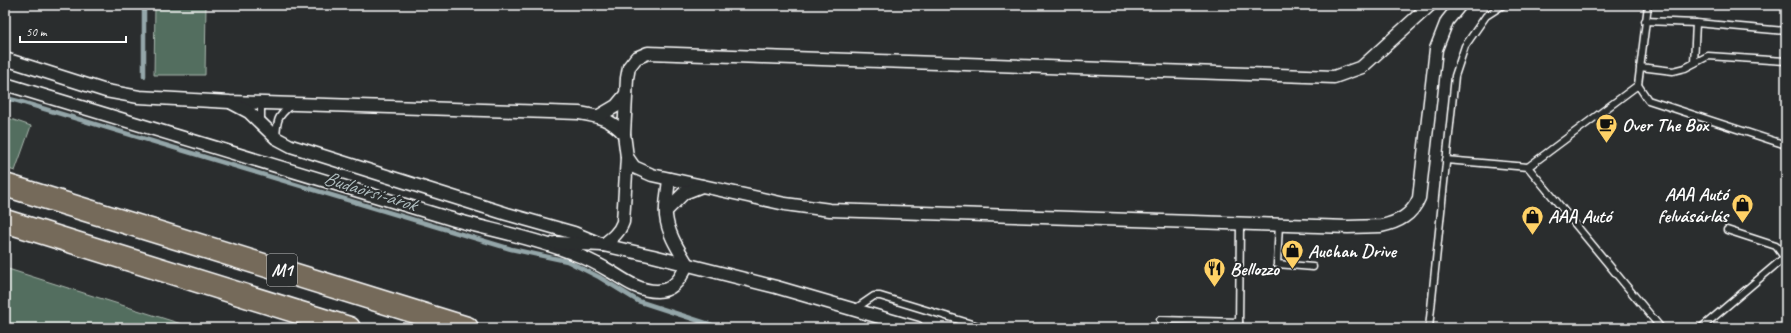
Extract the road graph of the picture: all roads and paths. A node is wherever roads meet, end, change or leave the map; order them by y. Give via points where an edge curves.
1 (1430, 5) edge
2 (1460, 5) edge
3 (1503, 5) edge
4 (1648, 5) edge
5 (1645, 21) junction
6 (1696, 23) junction
7 (1786, 31) edge
8 (5, 59) edge
9 (1786, 61) edge
10 (1694, 63) junction
11 (1640, 67) junction
12 (5, 84) edge
13 (1638, 85) junction
14 (626, 94) junction
15 (230, 102) junction
16 (261, 103) junction
17 (292, 104) junction
18 (599, 116) junction
19 (261, 122) junction
20 (624, 134) junction
21 (276, 138) junction
22 (1786, 145) edge
23 (627, 157) junction
24 (1446, 160) junction
25 (1528, 167) junction
26 (669, 179) junction
27 (5, 185) edge
28 (702, 186) junction
29 (666, 211) junction
30 (5, 221) edge
31 (1240, 223) junction
32 (1279, 224) junction
33 (1727, 230) dead end
34 (544, 242) junction
35 (603, 245) junction
36 (1785, 257) edge
37 (687, 264) junction
38 (1313, 267) dead end
39 (855, 309) junction
40 (1160, 320) dead end
41 (1239, 325) edge
42 (349, 328) edge
43 (467, 328) edge
44 (917, 328) edge
45 (985, 328) edge
46 (1429, 328) edge
47 (1661, 328) edge
48 (1701, 328) edge

1 - 14 street via 1362,67 1334,77 648,53 636,58 629,67
2 - 32 street via 1447,21 1436,49 1421,190 1413,209 1397,222 1381,226
3 - 24 lane via 1486,16 1465,46 1454,76
4 - 5 lane
5 - 6 lane
5 - 11 lane
6 - 7 lane
6 - 10 lane
8 - 15 street via 106,91 139,97
9 - 10 lane via 1708,56
10 - 11 lane via 1673,71
11 - 13 lane
12 - 34 street via 448,218
13 - 22 lane via 1648,100
13 - 25 lane
14 - 18 street via 616,106
14 - 20 street
15 - 16 street
15 - 19 street
16 - 17 street
16 - 19 lane
17 - 18 street via 578,113
17 - 21 lane via 277,121
18 - 20 street via 612,122
19 - 21 street
20 - 23 street
21 - 35 street via 291,146 507,214 574,232
23 - 26 street via 641,172
23 - 35 street via 622,222 616,235
24 - 25 lane
24 - 46 lane
25 - 47 lane
26 - 28 street
26 - 29 street
27 - 43 highway, M1
28 - 29 street via 684,193
28 - 31 street via 785,204 830,210
29 - 37 street via 668,227
30 - 42 highway, M1
31 - 32 street
31 - 41 lane
32 - 38 lane via 1277,264
33 - 36 lane via 1776,246
34 - 35 street
34 - 37 street via 594,263 635,287 649,290 659,291 671,287 682,278
35 - 37 street
36 - 48 lane
37 - 39 street
39 - 44 street
39 - 45 lane via 874,296 880,296
40 - 41 lane

